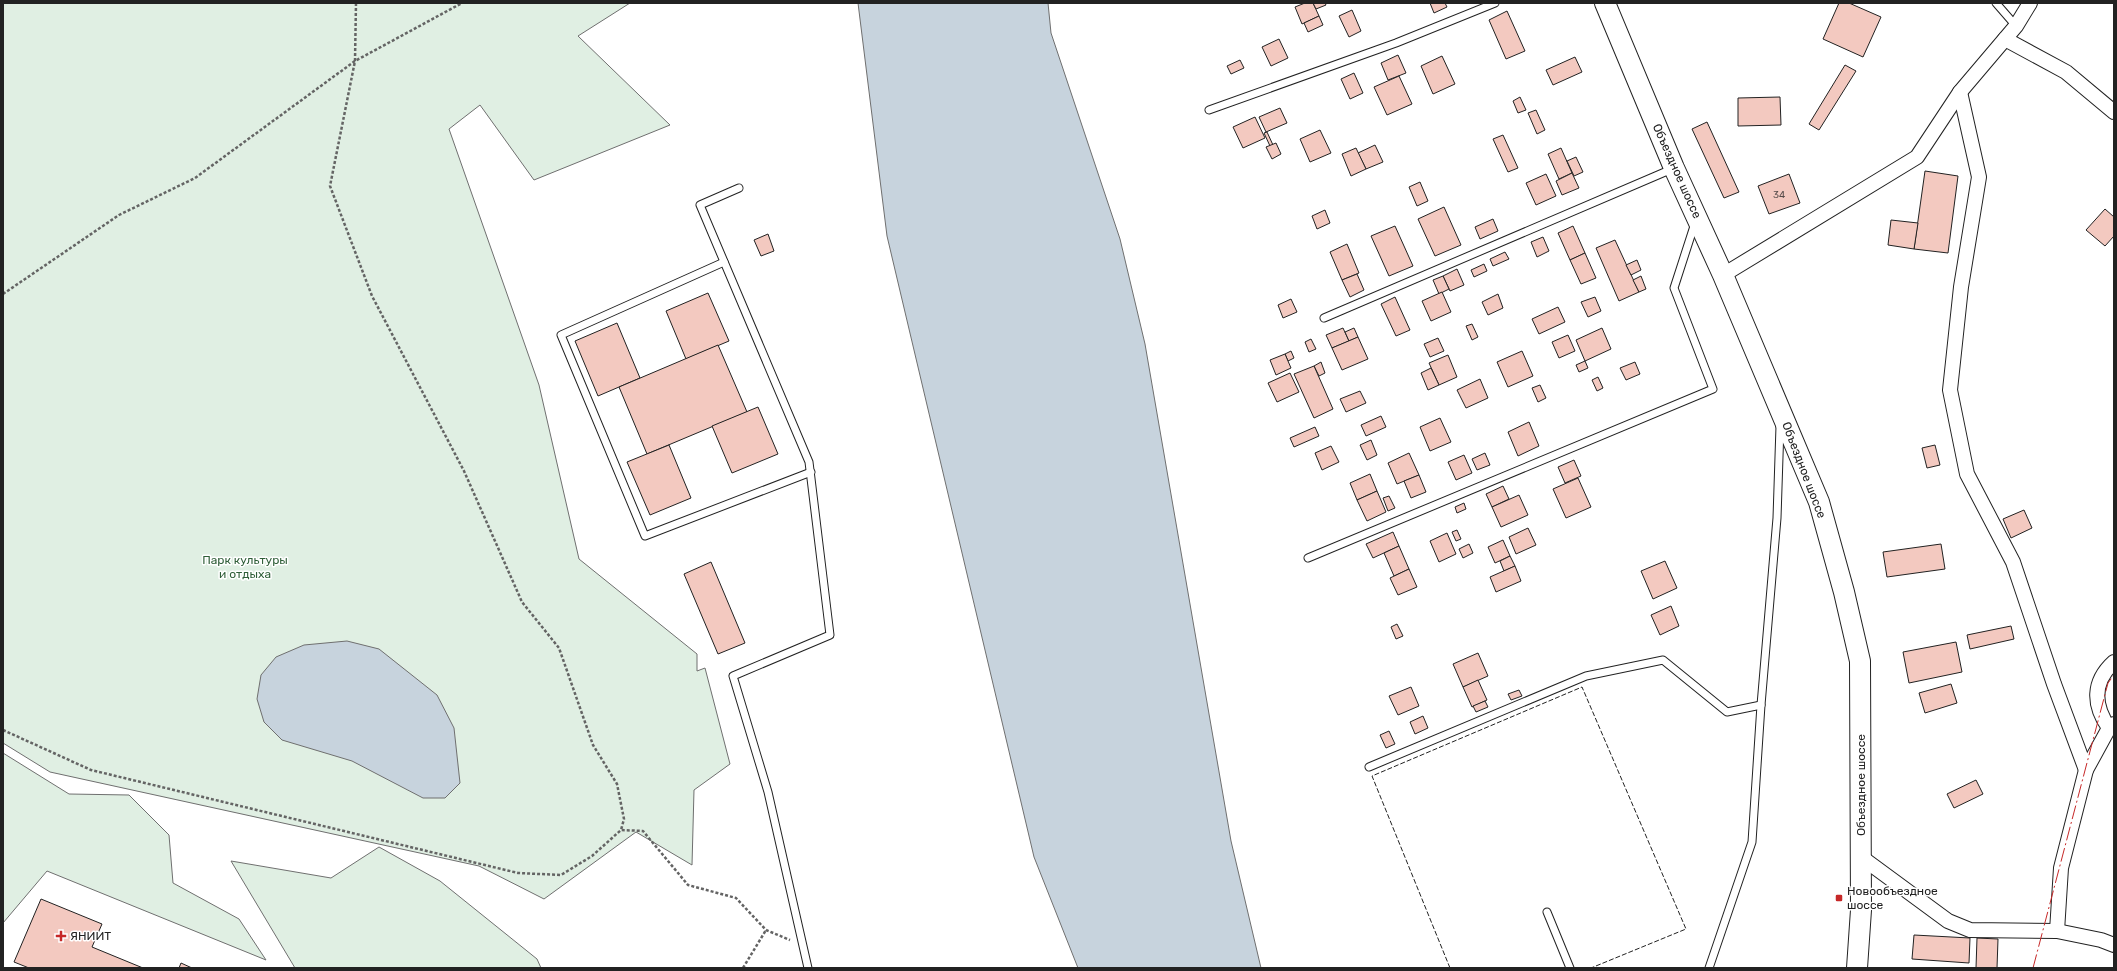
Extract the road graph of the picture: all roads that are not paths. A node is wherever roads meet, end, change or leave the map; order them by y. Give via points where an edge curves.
1 (1495, 3) edge
2 (1605, 3) edge
3 (1996, 3) edge
4 (2030, 3) edge
5 (2016, 26) junction
6 (2005, 39) junction
7 (1960, 92) junction
8 (1209, 110) dead end
9 (2114, 112) edge
10 (1674, 168) junction
11 (739, 188) dead end
12 (1697, 217) junction
13 (724, 262) junction
14 (1723, 275) junction
15 (1324, 318) dead end
16 (1781, 412) junction
17 (811, 472) junction
18 (1308, 558) dead end
19 (2114, 662) edge
20 (1761, 705) junction
21 (2112, 726) edge
22 (1369, 767) dead end
23 (2086, 770) junction
24 (1861, 857) junction
25 (1548, 912) dead end
26 (2057, 931) junction
27 (2114, 945) edge
28 (808, 968) edge
29 (1570, 968) edge
30 (1710, 968) edge
31 (1857, 968) edge

1 - 8 lane
2 - 10 main road, Объездное шоссе
3 - 5 lane
4 - 5 street
5 - 6 street
6 - 7 street
6 - 9 street via 2066,72
7 - 14 street via 1917,157
7 - 23 street via 1979,177 1961,288 1950,390 1967,474 2013,562
10 - 12 main road, Объездное шоссе
10 - 15 lane
11 - 13 lane via 700,205
12 - 14 main road, Объездное шоссе
12 - 18 lane via 1674,288 1713,389
13 - 17 lane via 810,462
13 - 17 lane via 561,335 645,536
14 - 16 main road, Объездное шоссе
16 - 20 lane via 1777,518
16 - 24 main road, Объездное шоссе via 1818,502 1844,592 1860,661
17 - 28 lane via 830,635 733,676 768,792
19 - 21 street via 2097,684 2102,717
20 - 22 lane via 1726,712 1663,660 1586,676
20 - 30 lane via 1752,842
21 - 23 street
23 - 26 street via 2060,868
24 - 26 street via 1948,921 1970,930
24 - 31 main road, Объездное шоссе via 1862,910
25 - 29 lane
26 - 27 street

